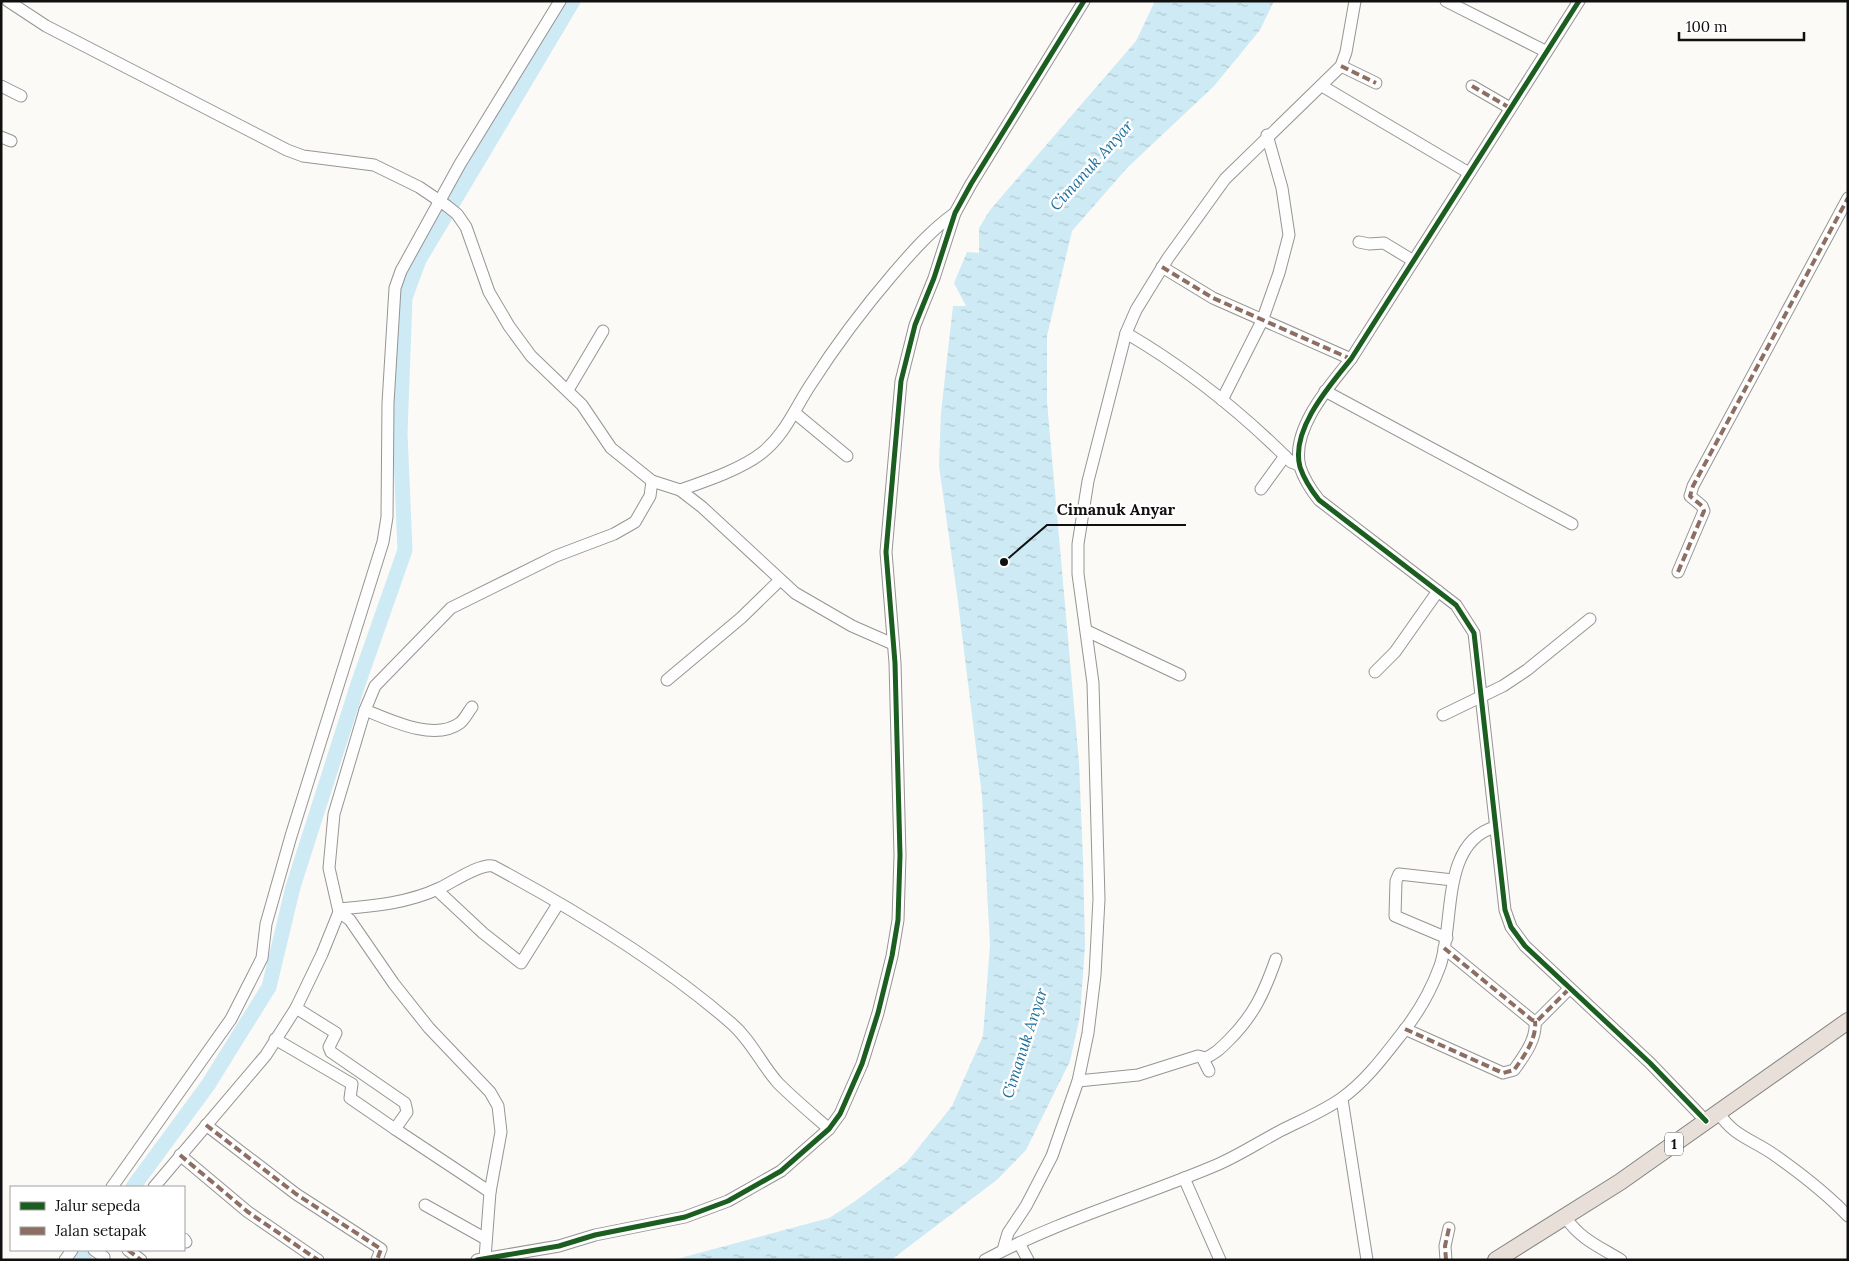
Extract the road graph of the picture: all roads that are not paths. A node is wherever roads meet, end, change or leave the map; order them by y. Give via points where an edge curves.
1 (8, 1) edge
2 (560, 1) edge
3 (1084, 1) edge
4 (1355, 1) edge
5 (1446, 1) edge
6 (1579, 1) edge
7 (1545, 51) junction
8 (1340, 66) junction
9 (1376, 83) dead end
10 (1, 86) edge
11 (1322, 86) junction
12 (1472, 86) dead end
13 (21, 96) dead end
14 (1510, 108) junction
15 (1268, 136) junction
16 (1469, 173) junction
17 (1848, 198) edge
18 (444, 204) junction
19 (955, 213) junction
20 (1359, 242) dead end
21 (1412, 260) junction
22 (1162, 267) junction
23 (1262, 321) junction
24 (603, 331) dead end
25 (1126, 333) junction
26 (1351, 358) junction
27 (568, 390) junction
28 (1330, 393) junction
29 (1222, 400) junction
30 (795, 413) junction
31 (847, 456) dead end
32 (1285, 456) junction
33 (1299, 465) junction
34 (652, 481) junction
35 (1261, 489) dead end
36 (680, 490) junction
37 (1572, 524) dead end
38 (1678, 572) dead end
39 (780, 580) junction
40 (1438, 591) junction
41 (1590, 619) dead end
42 (1087, 631) junction
43 (893, 644) junction
44 (1375, 672) dead end
45 (1180, 675) dead end
46 (667, 680) dead end
47 (1482, 696) junction
48 (472, 707) dead end
49 (365, 710) junction
50 (1443, 715) dead end
51 (1495, 827) junction
52 (1453, 880) junction
53 (438, 890) junction
54 (558, 904) junction
55 (339, 911) junction
56 (1445, 943) junction
57 (1276, 959) dead end
58 (1569, 989) junction
59 (296, 1008) junction
60 (1535, 1021) junction
61 (1848, 1021) edge
62 (1405, 1029) junction
63 (275, 1039) junction
64 (1203, 1059) junction
65 (1209, 1071) dead end
66 (1078, 1081) junction
67 (1342, 1099) junction
68 (1719, 1120) junction
69 (206, 1125) junction
70 (395, 1129) junction
71 (829, 1129) junction
72 (180, 1155) junction
73 (1184, 1178) junction
74 (113, 1186) edge
75 (155, 1186) edge
76 (490, 1192) junction
77 (425, 1205) dead end
78 (1848, 1216) edge
79 (1570, 1224) junction
80 (1449, 1228) dead end
81 (486, 1239) junction
82 (1019, 1243) junction
83 (1003, 1250) junction
84 (129, 1251) edge
85 (481, 1259) edge
86 (141, 1260) edge
87 (318, 1260) edge
88 (377, 1260) edge
89 (986, 1260) edge
90 (1028, 1260) edge
91 (1220, 1260) edge
92 (1367, 1260) edge
93 (1446, 1260) edge
94 (1496, 1260) edge
95 (1621, 1260) edge

1 - 18 street via 46,26 287,150 303,156 366,162 419,186
2 - 18 street via 460,164
3 - 19 street
4 - 8 street via 1346,52
5 - 7 street
6 - 7 street
7 - 14 street
8 - 9 street
8 - 11 street
10 - 13 street
11 - 15 street
11 - 16 street
12 - 14 street
14 - 16 street
15 - 22 street via 1224,179
15 - 23 street via 1282,188 1288,235
16 - 21 street
17 - 38 street via 1693,486 1690,496 1704,511
18 - 27 street via 466,227 489,292 509,326 531,356
18 - 74 street via 401,271 395,288 388,403 387,517 383,542 290,836 266,924 262,958 231,1019
19 - 30 street via 916,246 877,292 842,338
19 - 43 street via 915,325 901,382 886,552
20 - 21 street via 1384,244
21 - 26 street
22 - 23 street via 1210,297
22 - 25 street
23 - 26 street
23 - 29 street
24 - 27 street
25 - 29 street via 1171,360
25 - 42 street via 1088,481 1078,544 1078,574
26 - 28 street
27 - 34 street via 611,448
28 - 33 street via 1306,422
28 - 37 street
29 - 32 street
30 - 31 street
30 - 36 street via 780,435 762,452
32 - 33 street
32 - 35 street
33 - 40 street via 1319,500
34 - 36 street
34 - 49 street via 650,496 635,522 508,579 444,614 375,686
36 - 39 street
39 - 43 street via 795,593 852,626
39 - 46 street via 741,618
40 - 44 street via 1394,652
40 - 47 street via 1456,605 1474,633
41 - 47 street via 1527,670
42 - 45 street
42 - 66 street via 1093,683 1098,899 1095,975
43 - 71 street via 900,855 898,920 888,975 862,1064 840,1114
47 - 50 street
47 - 51 street
48 - 49 street via 458,724 431,730
49 - 55 street via 334,814 329,847 332,887
51 - 52 street via 1474,838 1462,856
51 - 58 street via 1510,927
52 - 56 street
52 - 56 street via 1399,874 1396,881 1395,916
53 - 54 street via 488,865
53 - 54 street via 521,963
53 - 55 street via 404,902
54 - 71 street via 678,980 732,1024 748,1040 778,1082
55 - 59 street
55 - 76 street via 350,920 429,1028 490,1092 498,1106 501,1132
56 - 60 street
56 - 62 street via 1435,977
57 - 64 street via 1253,1012 1223,1046
58 - 60 street
58 - 68 street
59 - 63 street
59 - 70 street via 336,1033 329,1047 331,1052 404,1103 407,1112
60 - 62 street via 1536,1030 1524,1055 1514,1070 1503,1073
61 - 68 highway, 1
62 - 67 street via 1361,1082
63 - 69 street via 266,1055
63 - 70 street via 352,1084 349,1097
64 - 65 street
64 - 66 street via 1198,1056 1122,1078
66 - 83 street via 1044,1173 1008,1233
67 - 73 street via 1232,1158
67 - 92 street
68 - 78 street via 1800,1173
68 - 79 highway, 1
69 - 72 street
69 - 88 street via 296,1194 381,1248
70 - 76 street
71 - 85 street via 781,1171 728,1201 685,1216 559,1246
72 - 75 street
72 - 87 street via 248,1212
73 - 82 street
73 - 91 street
76 - 81 street
77 - 81 street
79 - 94 highway, 1
79 - 95 street via 1595,1246
80 - 93 street
81 - 85 street
82 - 83 street
82 - 90 street
83 - 89 street
84 - 86 street

